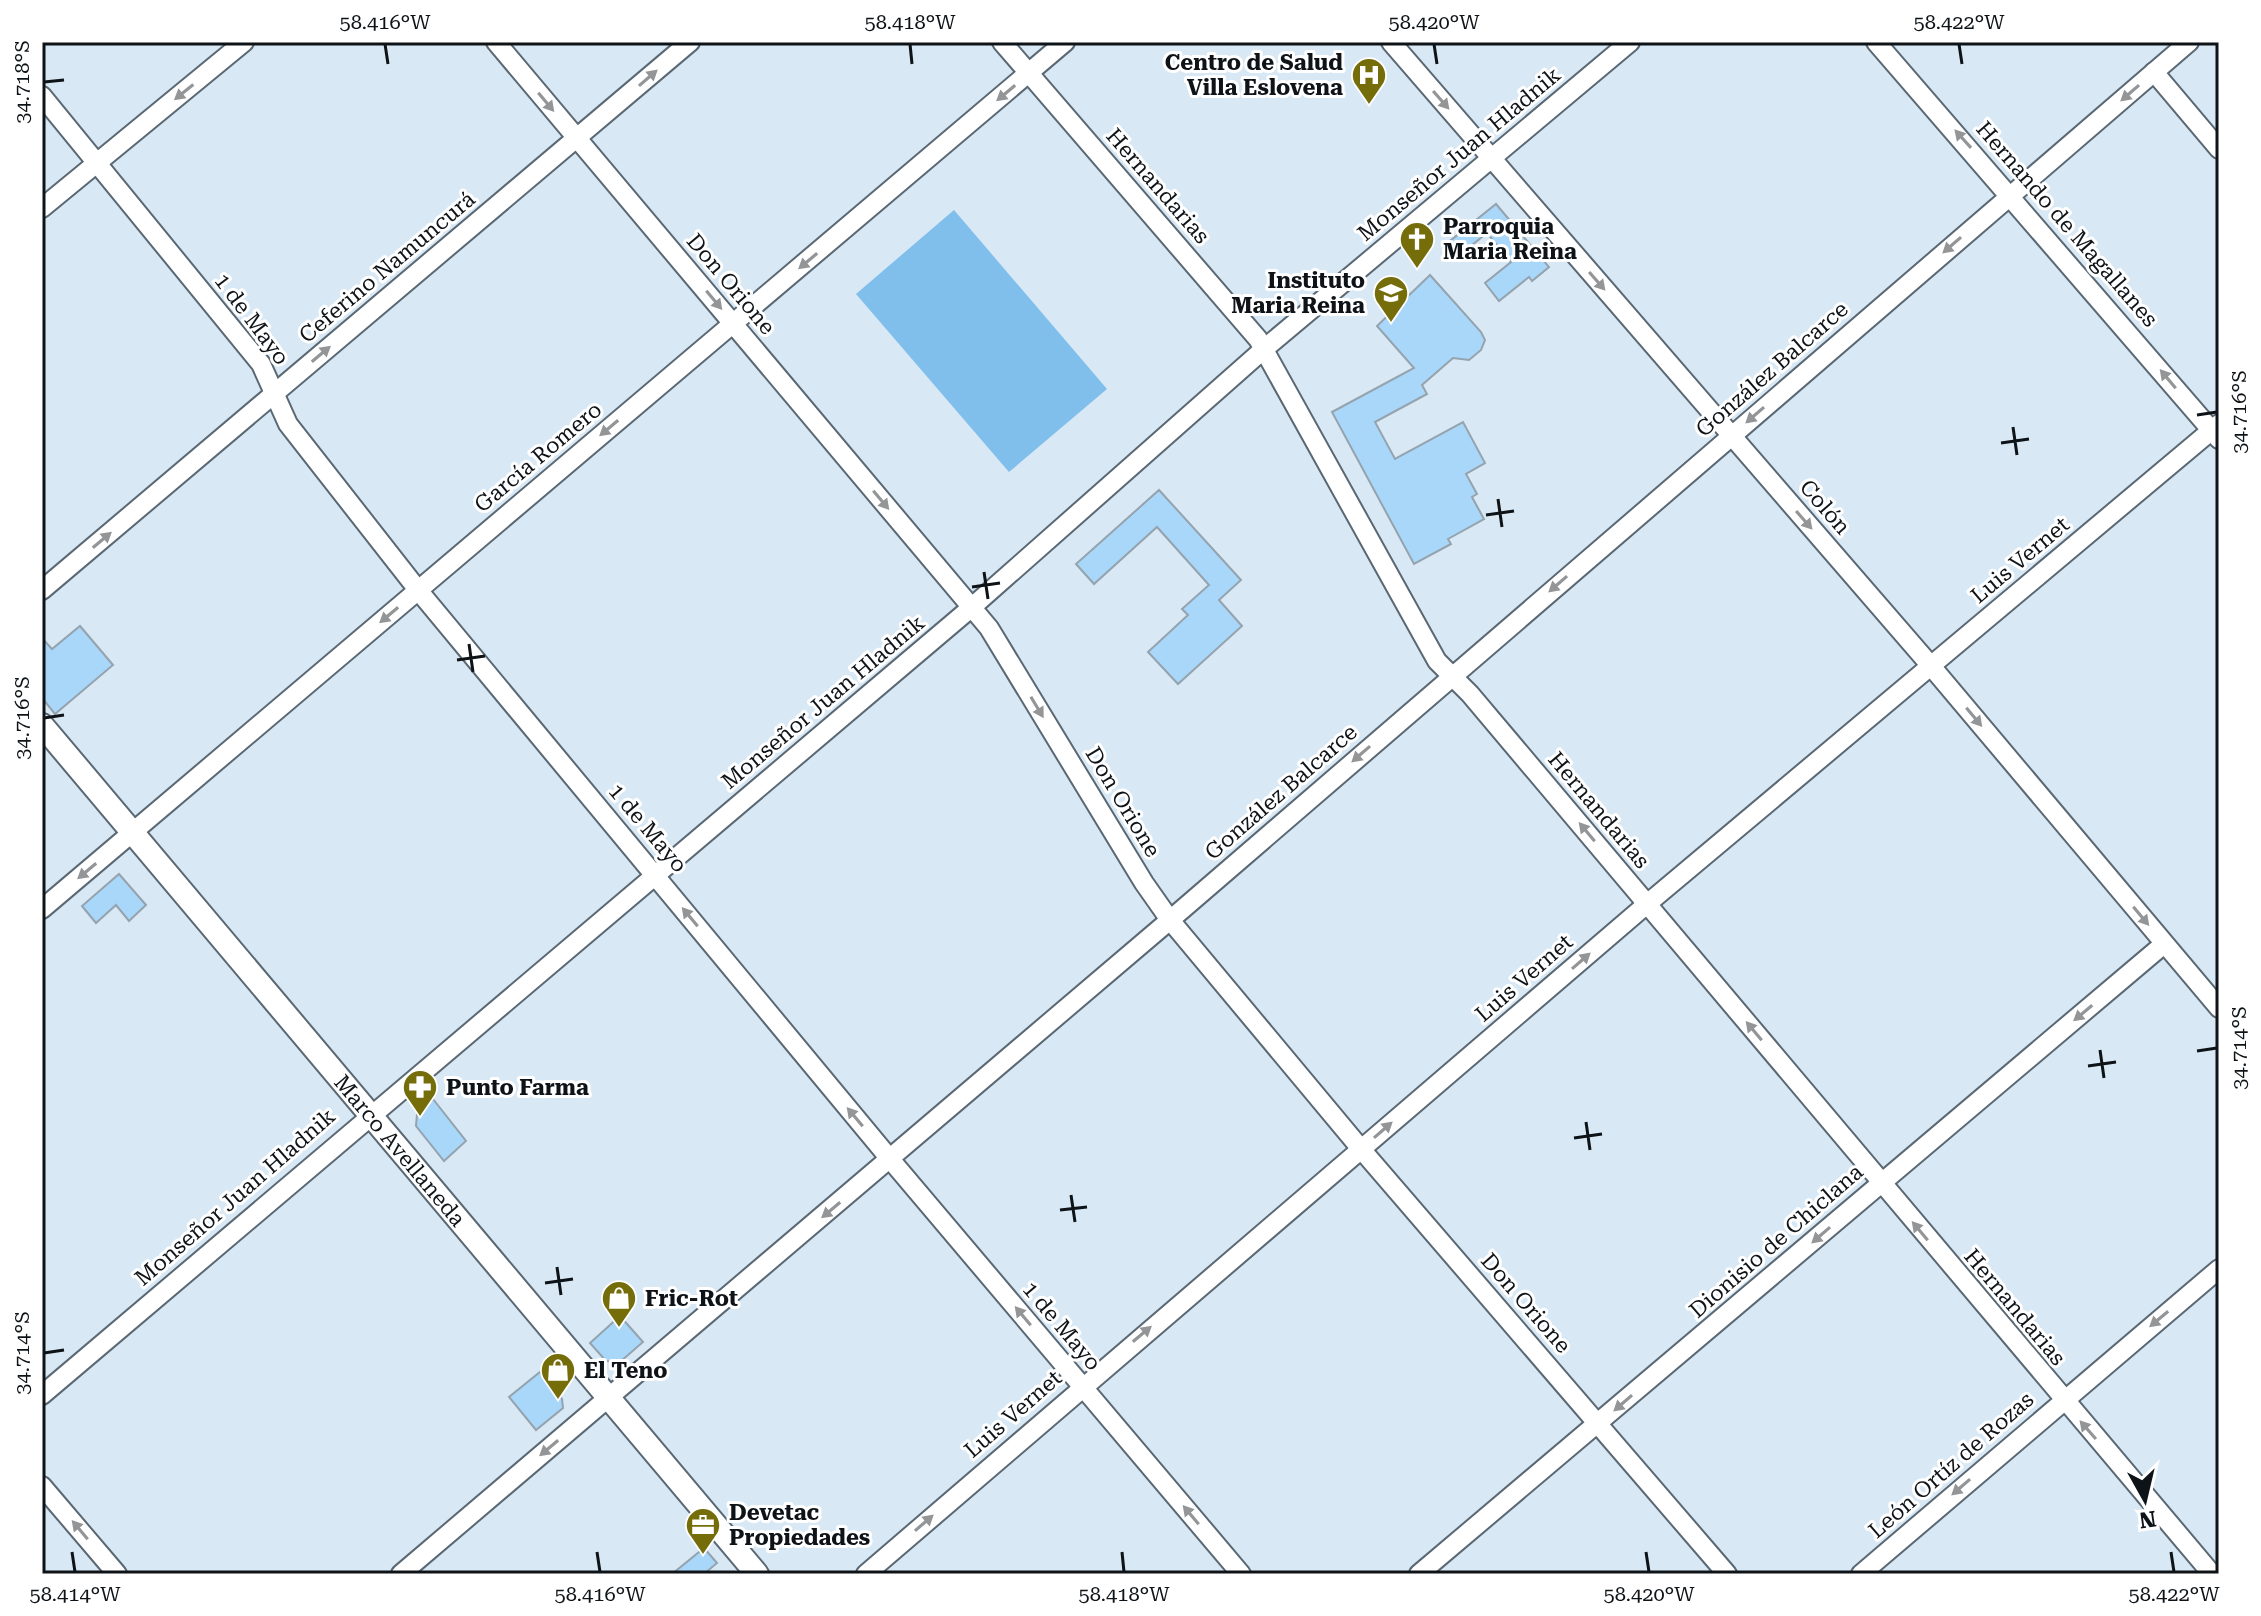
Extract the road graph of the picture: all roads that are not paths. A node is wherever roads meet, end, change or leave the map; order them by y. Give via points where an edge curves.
1 (244, 42) edge
2 (496, 42) edge
3 (690, 42) edge
4 (1002, 42) edge
5 (1065, 42) edge
6 (1391, 42) edge
7 (1630, 42) edge
8 (1876, 42) edge
9 (2189, 42) edge
10 (2154, 72) junction
11 (1030, 73) junction
12 (42, 96) edge
13 (577, 139) junction
14 (2219, 149) edge
15 (1491, 158) junction
16 (98, 163) junction
17 (2011, 194) junction
18 (42, 208) edge
19 (733, 323) junction
20 (1264, 349) junction
21 (275, 393) junction
22 (2217, 431) edge
23 (1731, 436) junction
24 (42, 590) edge
25 (418, 590) junction
26 (972, 607) junction
27 (1931, 666) junction
28 (1452, 676) junction
29 (42, 725) edge
30 (132, 833) junction
31 (656, 875) junction
32 (1647, 904) junction
33 (42, 909) edge
34 (1170, 920) junction
35 (2164, 944) junction
36 (2219, 1008) edge
37 (370, 1114) junction
38 (1361, 1149) junction
39 (890, 1159) junction
40 (1880, 1183) junction
41 (2219, 1269) edge
42 (1082, 1386) junction
43 (42, 1395) edge
44 (608, 1398) junction
45 (2062, 1400) junction
46 (1598, 1424) junction
47 (42, 1486) edge
48 (117, 1574) edge
49 (401, 1574) edge
50 (757, 1574) edge
51 (866, 1574) edge
52 (1241, 1574) edge
53 (1419, 1574) edge
54 (1727, 1574) edge
55 (1861, 1574) edge
56 (2212, 1574) edge

1 -> 16 street
2 -> 13 street, Don Orione
13 -> 3 street, Ceferino Namuncurá
4 - 11 street, Hernandarias
5 - 11 street, García Romero
6 -> 15 street, Colón
7 - 15 street, Monseñor Juan Hladnik
17 -> 8 street, Hernando de Magallanes
9 - 10 street, González Balcarce
10 - 14 street
10 -> 17 street, González Balcarce
11 -> 19 street, García Romero
11 - 20 street, Hernandarias
12 - 16 street, 1 de Mayo
13 -> 19 street, Don Orione
21 -> 13 street, Ceferino Namuncurá
15 - 20 street, Monseñor Juan Hladnik
15 -> 23 street, Colón
16 - 18 street
16 - 21 street, 1 de Mayo via 261,364
22 -> 17 street, Hernando de Magallanes
17 -> 23 street, González Balcarce
19 -> 25 street, García Romero
19 -> 26 street, Don Orione
20 - 26 street, Monseñor Juan Hladnik
20 - 28 street, Hernandarias via 1427,645
24 -> 21 street, Ceferino Namuncurá
21 - 25 street, 1 de Mayo via 288,424
22 - 27 street, Luis Vernet
23 -> 27 street, Colón
23 -> 28 street, González Balcarce
25 -> 30 street, García Romero
25 - 31 street, 1 de Mayo
26 - 31 street, Monseñor Juan Hladnik
26 -> 34 street, Don Orione
27 - 32 street, Luis Vernet
27 -> 35 street, Colón
32 -> 28 street, Hernandarias
28 -> 34 street, González Balcarce
29 - 30 street, Marco Avellaneda
30 -> 33 street, García Romero
30 - 37 street, Marco Avellaneda
31 - 37 street, Monseñor Juan Hladnik
39 -> 31 street, 1 de Mayo
38 -> 32 street, Luis Vernet
40 -> 32 street, Hernandarias
34 - 38 street, Don Orione
34 - 39 street, González Balcarce
35 - 36 street, Colón
35 -> 40 street, Dionisio de Chiclana
37 - 43 street, Monseñor Juan Hladnik
37 - 44 street, Marco Avellaneda
42 -> 38 street, Luis Vernet
38 - 46 street, Don Orione
42 -> 39 street, 1 de Mayo
39 -> 44 street, González Balcarce
45 -> 40 street, Hernandarias
40 -> 46 street, Dionisio de Chiclana
41 -> 45 street, León Ortíz de Rozas
51 -> 42 street, Luis Vernet
52 -> 42 street, 1 de Mayo
44 -> 49 street, González Balcarce
44 - 50 street, Marco Avellaneda
45 -> 55 street, León Ortíz de Rozas
56 -> 45 street, Hernandarias
46 - 53 street, Dionisio de Chiclana
46 - 54 street, Don Orione
48 -> 47 street

